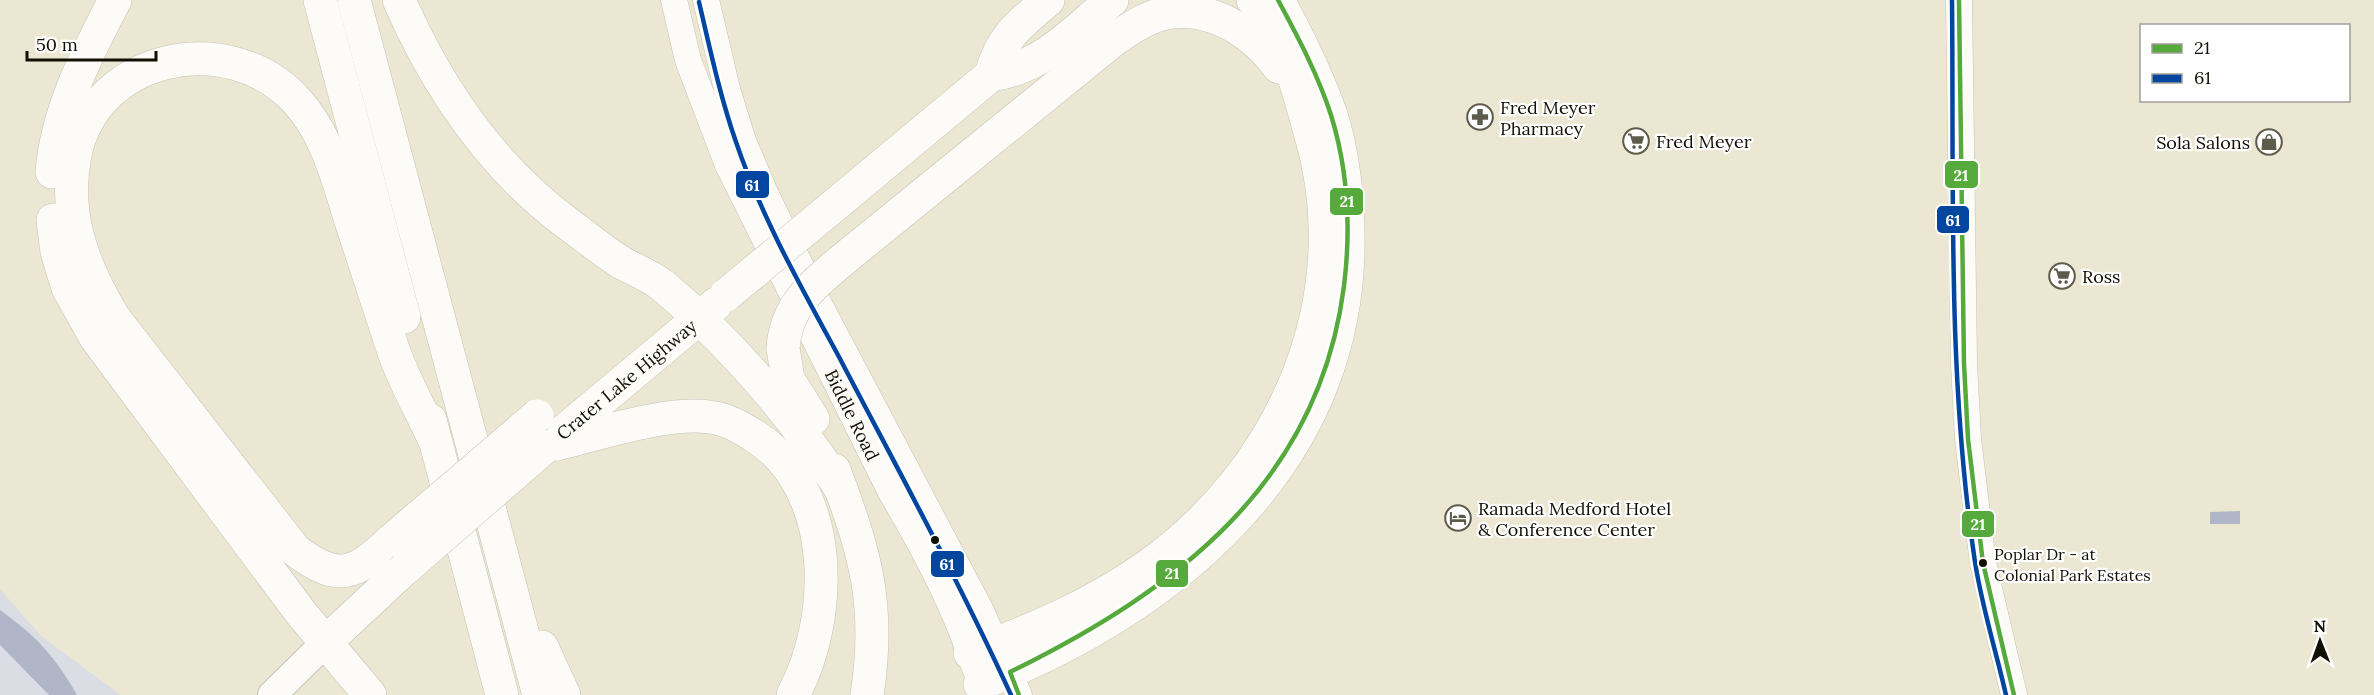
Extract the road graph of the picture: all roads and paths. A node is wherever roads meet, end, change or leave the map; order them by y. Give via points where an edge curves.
1 (115, 0) edge
2 (320, 0) edge
3 (354, 0) edge
4 (399, 0) edge
5 (674, 0) edge
6 (706, 0) edge
7 (1048, 0) edge
8 (1112, 0) edge
9 (1253, 0) edge
10 (1278, 0) edge
11 (1959, 0) edge
12 (991, 75) junction
13 (1297, 91) junction
14 (700, 318) junction
15 (617, 388) junction
16 (435, 441) junction
17 (545, 447) junction
18 (841, 489) junction
19 (507, 574) junction
20 (326, 642) junction
21 (999, 666) edge
22 (981, 689) edge
23 (272, 695) edge
24 (370, 695) edge
25 (502, 695) edge
26 (539, 695) edge
27 (564, 695) edge
28 (793, 695) edge
29 (867, 695) edge
30 (2014, 695) edge

1 - 20 highway via 69,95 56,146 51,193 53,224 68,288 127,383
2 - 16 highway
3 - 19 highway
4 - 14 highway via 437,78 486,147 557,215 622,262 659,282
5 - 21 main road, Biddle Road via 688,60 728,165 957,618
6 - 21 main road, Biddle Road via 727,89 765,193
7 - 12 highway via 1011,32 996,53
8 - 12 highway, Crater Lake Highway via 1039,60 1013,72
9 - 13 highway via 1278,41
10 - 21 highway via 1311,63 1331,117 1348,203 1343,310 1316,398 1269,481 1225,532 1196,558 1098,625 1039,659
11 - 30 main road via 1965,411 1983,563
12 - 14 highway, Crater Lake Highway, bridge
13 - 18 highway, bridge via 1268,52 1245,31 1204,15 1161,14 1116,38 798,300 788,319 783,348 788,379 816,423
13 - 21 highway via 1321,178 1323,273 1303,365 1273,431 1236,485 1192,531 1157,559 1058,620
14 - 15 highway, Crater Lake Highway
14 - 18 highway via 802,433
15 - 16 highway, bridge via 537,416 367,562 350,571 328,570 313,564 296,550 114,318 96,288 79,245 71,185 80,140 92,116 118,87 162,63 199,57 233,61 257,70 294,98 329,152 393,350
15 - 17 highway, Crater Lake Highway
16 - 25 highway
17 - 20 highway, Crater Lake Highway, bridge
17 - 28 highway via 687,416 728,422 773,450 807,504 819,556 818,621 810,656
18 - 29 highway via 858,532 871,596
19 - 26 highway
19 - 27 highway
20 - 23 main road, Crater Lake Highway
20 - 24 highway
21 - 22 highway

